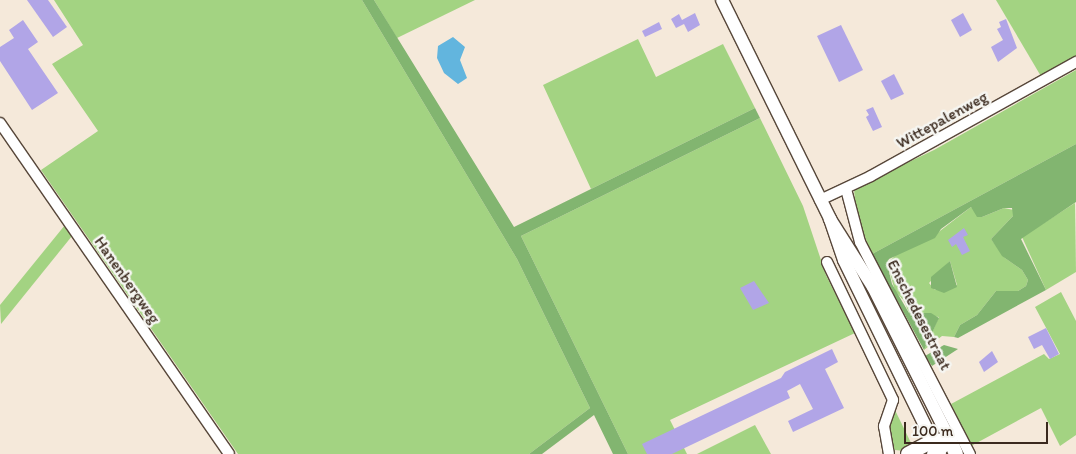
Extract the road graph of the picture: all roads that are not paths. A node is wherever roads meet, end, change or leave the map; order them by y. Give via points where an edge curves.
1 (722, 0) edge
2 (1076, 62) edge
3 (0, 123) edge
4 (846, 189) junction
5 (820, 200) junction
6 (830, 219) junction
7 (827, 262) dead end
8 (950, 440) junction
9 (936, 450) edge
10 (229, 454) edge
11 (889, 454) edge
12 (908, 454) edge
13 (956, 454) edge
14 (970, 454) edge

1 - 5 street, Enschedesestraat
2 - 4 street, Wittepalenweg
3 - 10 street, Hanenbergweg
4 - 5 street, Wittepalenweg
4 - 14 street, Enschedesestraat via 860,242
5 - 6 street, Enschedesestraat
6 - 8 street, Enschedesestraat via 873,287
6 - 9 street, Enschedesestraat via 844,260
7 - 11 street via 893,400 884,426
8 - 9 main road
8 - 13 main road, Enschedesestraat
9 - 12 main road

